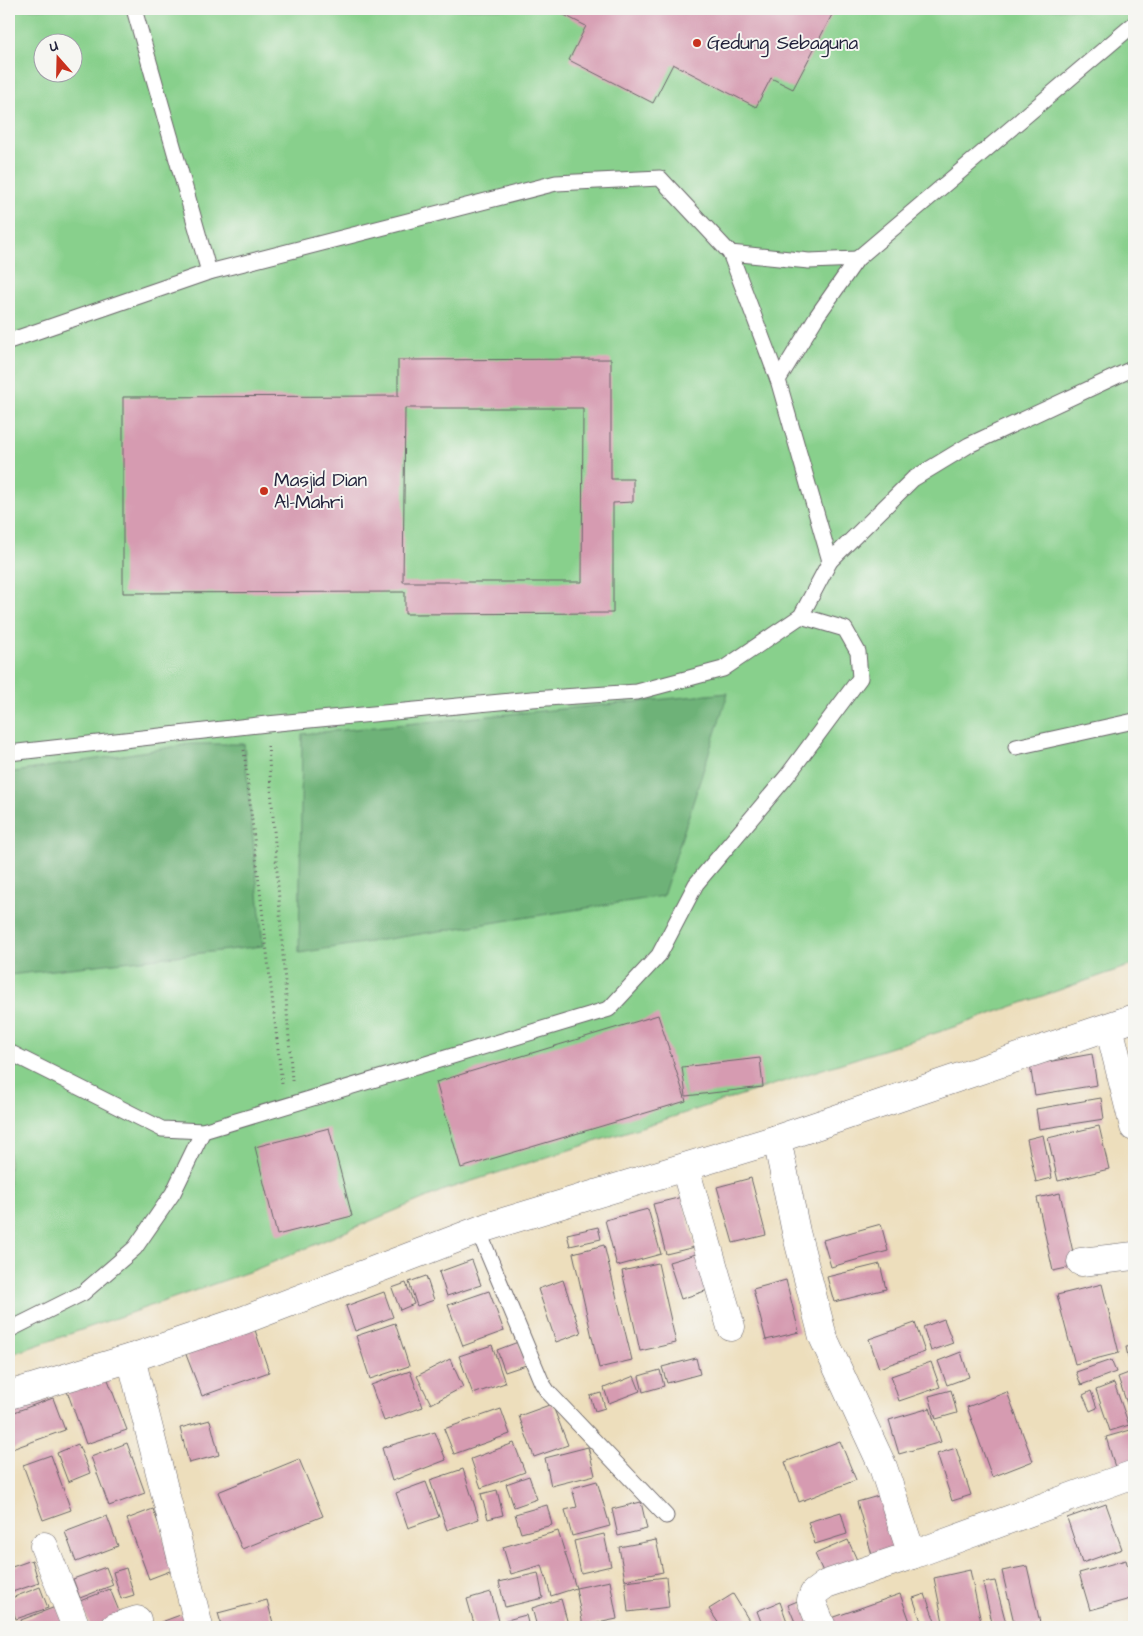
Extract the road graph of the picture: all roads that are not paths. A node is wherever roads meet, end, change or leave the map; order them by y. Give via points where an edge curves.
1 (134, 9) edge
2 (1134, 24) edge
3 (730, 253) junction
4 (857, 258) junction
5 (209, 272) junction
6 (9, 341) edge
7 (1134, 368) edge
8 (778, 380) junction
9 (830, 561) junction
10 (801, 616) junction
11 (1134, 722) edge
12 (1016, 746) dead end
13 (9, 754) edge
14 (1134, 1018) edge
15 (1109, 1027) junction
16 (9, 1052) edge
17 (1134, 1127) edge
18 (203, 1132) junction
19 (777, 1139) junction
20 (685, 1168) junction
21 (478, 1230) junction
22 (1134, 1256) edge
23 (1081, 1262) dead end
24 (732, 1327) dead end
25 (9, 1330) edge
26 (131, 1358) junction
27 (9, 1395) edge
28 (1134, 1474) edge
29 (666, 1516) dead end
30 (44, 1546) dead end
31 (912, 1555) junction
32 (76, 1627) edge
33 (199, 1627) edge
34 (822, 1627) edge

1 - 5 lane
2 - 4 lane
3 - 4 lane via 809,261
3 - 5 lane via 660,178 556,183
3 - 8 lane
4 - 8 lane
5 - 6 lane
7 - 9 lane via 970,445 914,480
8 - 9 lane
9 - 10 lane
10 - 13 lane via 723,669 637,692 267,724
10 - 18 lane via 845,630 858,652 860,678 787,776 696,884 658,954 609,1009
11 - 12 lane
14 - 15 street
15 - 17 street
15 - 19 street
16 - 18 lane via 162,1129
18 - 25 lane via 173,1193 135,1248 83,1293
19 - 20 street
19 - 31 street via 796,1232 823,1337 883,1467
20 - 21 street
20 - 24 street
21 - 26 street via 244,1320
21 - 29 lane via 542,1384
22 - 23 street
26 - 27 street
26 - 33 street
28 - 31 street
30 - 32 street
31 - 34 street via 826,1584 814,1593 811,1600

